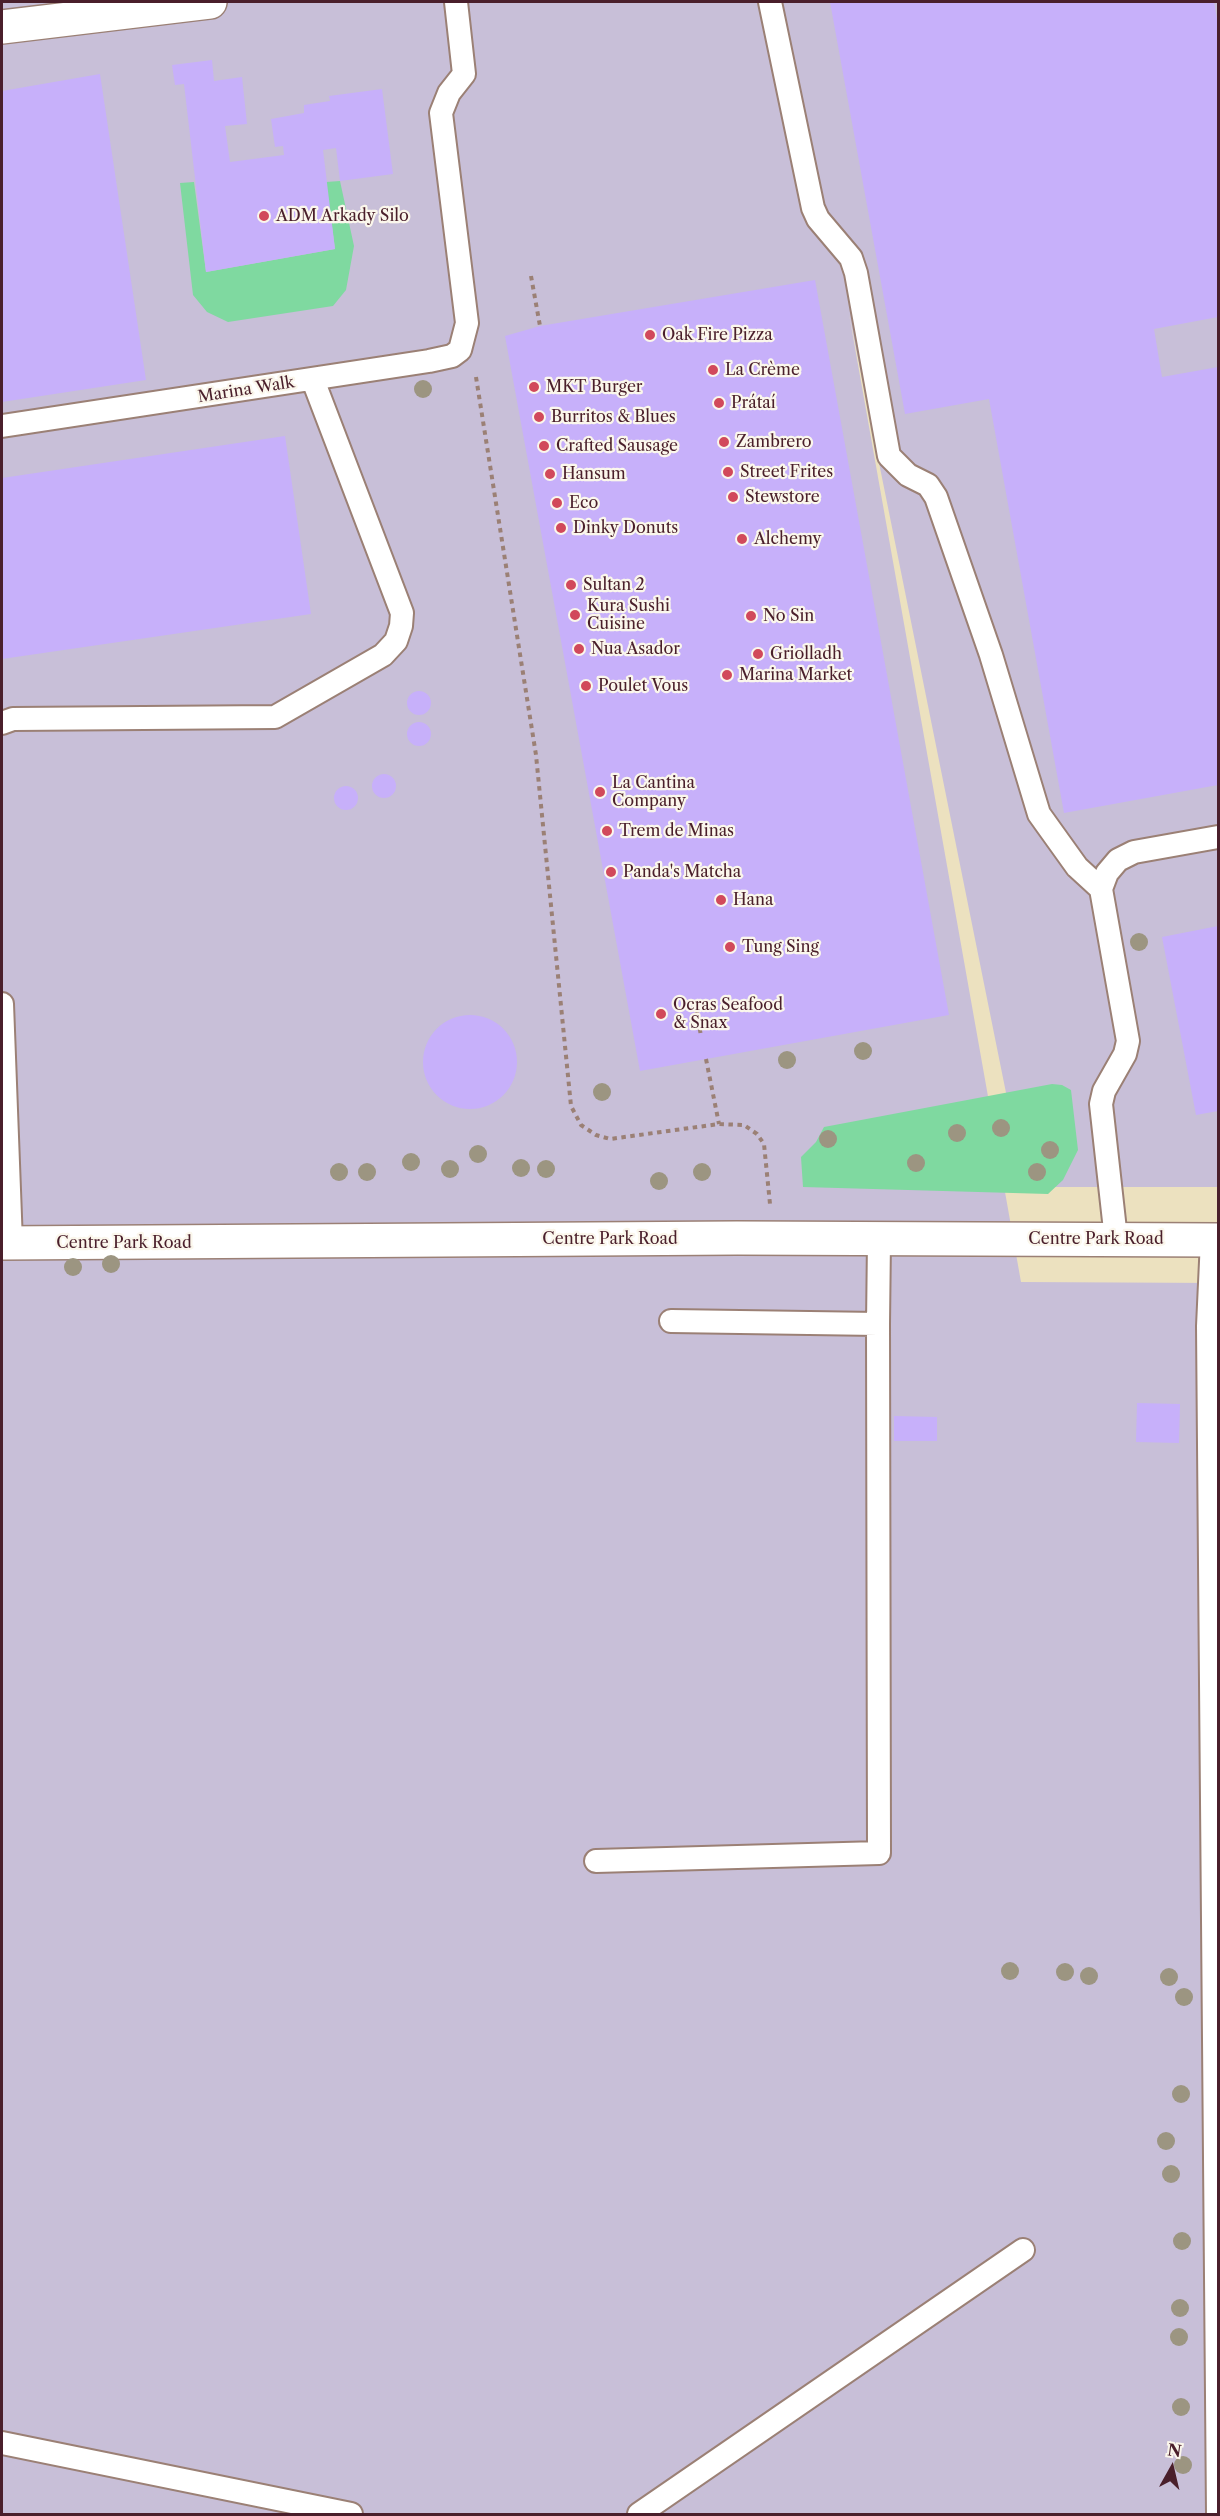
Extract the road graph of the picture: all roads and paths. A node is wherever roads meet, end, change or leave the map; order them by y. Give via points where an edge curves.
1 (210, 2) edge
2 (456, 2) edge
3 (770, 2) edge
4 (2, 27) edge
5 (531, 276) dead end
6 (467, 323) junction
7 (540, 326) dead end
8 (313, 380) junction
9 (2, 426) edge
10 (2, 723) edge
11 (1218, 837) edge
12 (1101, 889) junction
13 (695, 1002) dead end
14 (2, 1005) edge
15 (701, 1036) dead end
16 (706, 1059) dead end
17 (719, 1124) junction
18 (771, 1239) junction
19 (1116, 1239) junction
20 (879, 1240) junction
21 (1215, 1240) edge
22 (6, 1243) edge
23 (671, 1321) dead end
24 (878, 1324) junction
25 (1213, 1326) edge
26 (596, 1861) dead end
27 (1023, 2250) dead end
28 (2, 2443) edge
29 (351, 2514) edge
30 (639, 2514) edge
31 (1218, 2514) edge

1 - 4 street
2 - 6 lane via 464,74 449,93 441,113
3 - 12 lane via 813,208 850,258 856,273 889,456 908,475 928,485 936,497 991,655 1039,814 1077,867
5 - 7 path
6 - 8 lane, Marina Walk via 460,350 452,356
6 - 17 path via 536,755 572,1106 581,1125 610,1139
8 - 9 lane, Marina Walk
8 - 10 lane via 402,614 396,641 383,655 275,717 13,719
11 - 12 lane via 1134,852 1118,860
12 - 19 lane via 1128,1041 1101,1104
13 - 15 path
14 - 22 lane
16 - 17 path
17 - 18 path via 744,1125 764,1144
18 - 20 street, Centre Park Road
18 - 22 street, Centre Park Road
19 - 20 street, Centre Park Road
19 - 21 street, Centre Park Road
20 - 24 lane
21 - 25 lane
23 - 24 lane
24 - 26 lane via 879,1852
25 - 31 lane
27 - 30 lane
28 - 29 lane

